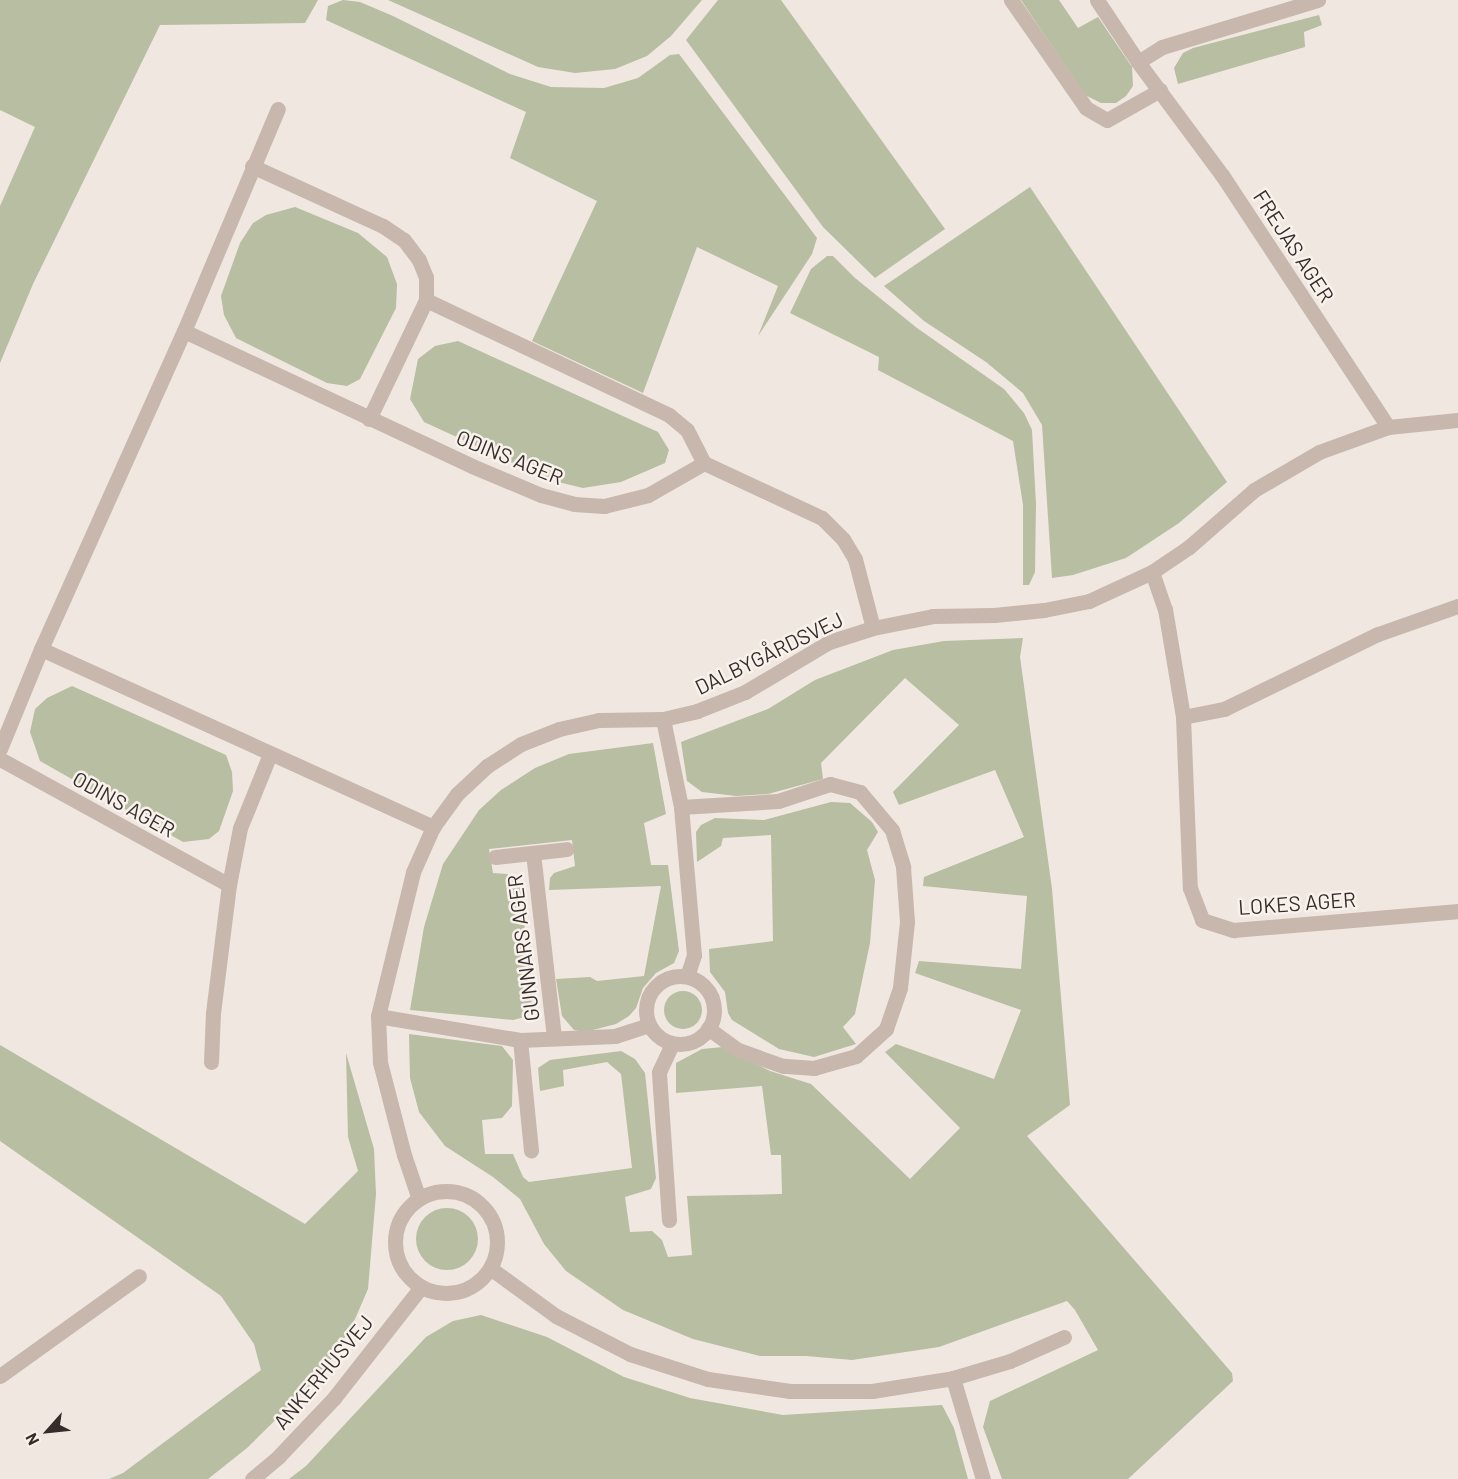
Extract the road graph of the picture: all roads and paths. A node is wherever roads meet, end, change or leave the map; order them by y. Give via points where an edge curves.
1 (1011, 0) edge
2 (1097, 0) edge
3 (1318, 0) edge
4 (1138, 62) junction
5 (1160, 90) junction
6 (278, 109) dead end
7 (252, 166) junction
8 (426, 300) junction
9 (184, 331) junction
10 (369, 418) junction
11 (1458, 420) edge
12 (1389, 428) junction
13 (704, 463) junction
14 (1152, 572) junction
15 (1458, 606) edge
16 (873, 628) junction
17 (41, 649) junction
18 (1183, 717) junction
19 (663, 719) junction
20 (0, 749) edge
21 (270, 754) junction
22 (0, 759) edge
23 (681, 807) junction
24 (433, 827) junction
25 (567, 849) dead end
26 (533, 853) junction
27 (495, 857) dead end
28 (229, 885) junction
29 (1458, 911) edge
30 (687, 976) junction
31 (378, 1016) junction
32 (649, 1025) junction
33 (708, 1028) junction
34 (554, 1038) junction
35 (520, 1040) junction
36 (672, 1044) junction
37 (211, 1062) dead end
38 (531, 1150) dead end
39 (419, 1199) junction
40 (669, 1220) dead end
41 (490, 1268) junction
42 (139, 1276) dead end
43 (421, 1287) junction
44 (1064, 1337) dead end
45 (0, 1376) edge
46 (953, 1378) junction
47 (252, 1479) edge
48 (983, 1479) edge

1 - 5 street via 1086,108 1107,120
2 - 4 street, FREJAS AGER
3 - 4 street via 1162,48
4 - 5 street, FREJAS AGER
5 - 12 street, FREJAS AGER via 1222,175
6 - 7 street
7 - 8 street via 383,226 404,240 426,277
7 - 9 street
8 - 10 street
8 - 13 street via 669,415 687,430
9 - 10 street, ODINS AGER
9 - 17 street
10 - 13 street, ODINS AGER via 541,495 574,504 604,506 638,498
11 - 12 street, DALBYGÅRDSVEJ
12 - 14 street, DALBYGÅRDSVEJ via 1319,452 1254,490 1189,547
13 - 16 street via 822,518 843,539 855,559
14 - 16 street, DALBYGÅRDSVEJ via 1089,601 994,615 933,616
14 - 18 street, LOKES AGER via 1165,609
15 - 18 street via 1378,634 1224,709
16 - 19 street, DALBYGÅRDSVEJ via 829,642 745,692 697,711
17 - 20 street
17 - 21 street
18 - 29 street, LOKES AGER via 1190,888 1202,920 1233,930
19 - 23 street
19 - 24 street, DALBYGÅRDSVEJ via 599,720 559,729 521,744 464,787
21 - 24 street
21 - 28 street via 240,828
22 - 28 street, ODINS AGER
23 - 30 street via 694,955
23 - 33 street via 778,801 830,784 860,792 892,830 903,867 907,922 900,988 886,1029 856,1056 814,1068 783,1066 738,1050
24 - 31 street, DALBYGÅRDSVEJ via 413,872
25 - 26 street, GUNNARS AGER
26 - 27 street, GUNNARS AGER
26 - 34 street, GUNNARS AGER
28 - 37 street
30 - 32 street via 675,976 655,986 646,1007
30 - 33 street via 698,980 714,999 714,1018
31 - 35 street, GUNNARS AGER
31 - 39 street, DALBYGÅRDSVEJ via 380,1062
32 - 34 street, GUNNARS AGER via 615,1036
32 - 36 street via 661,1039
33 - 36 street via 702,1037 688,1044
34 - 35 street, GUNNARS AGER
35 - 38 street, GUNNARS AGER
36 - 40 street via 659,1072
39 - 41 street via 434,1192 452,1192 468,1196 482,1206 496,1236
39 - 43 street via 400,1221 395,1243 400,1265
41 - 43 street via 466,1289 451,1293
41 - 46 street via 556,1316 630,1354 708,1379 789,1392 872,1392
42 - 45 street
43 - 47 street, ANKERHUSVEJ via 334,1398
44 - 46 street via 1010,1361
46 - 48 street

